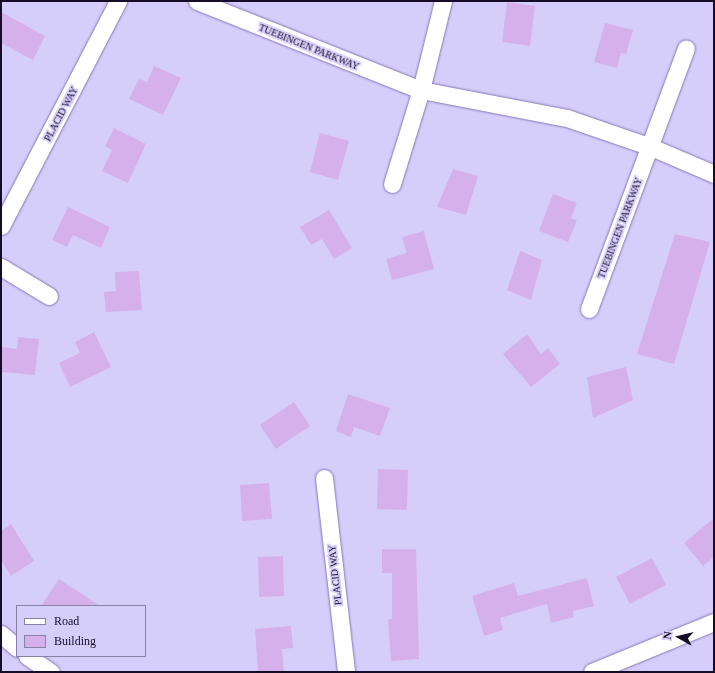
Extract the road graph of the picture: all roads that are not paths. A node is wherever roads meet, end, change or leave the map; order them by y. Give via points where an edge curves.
1 (118, 1) edge
2 (198, 1) edge
3 (444, 1) edge
4 (686, 48) dead end
5 (422, 90) junction
6 (651, 146) junction
7 (714, 174) edge
8 (392, 184) dead end
9 (1, 226) edge
10 (1, 267) edge
11 (49, 296) dead end
12 (589, 309) dead end
13 (324, 478) dead end
14 (714, 622) edge
15 (1, 634) edge
16 (16, 647) edge
17 (28, 657) edge
18 (51, 672) edge
19 (346, 672) edge
20 (592, 672) edge

1 - 9 street, PLACID WAY
2 - 5 street, TUEBINGEN PARKWAY
3 - 5 street
4 - 6 street, TUEBINGEN PARKWAY
5 - 6 street, TUEBINGEN PARKWAY via 567,118
5 - 8 street
6 - 7 street, TUEBINGEN PARKWAY
6 - 12 street, TUEBINGEN PARKWAY
10 - 11 street
13 - 19 street, PLACID WAY
14 - 20 street
15 - 16 street
17 - 18 street

